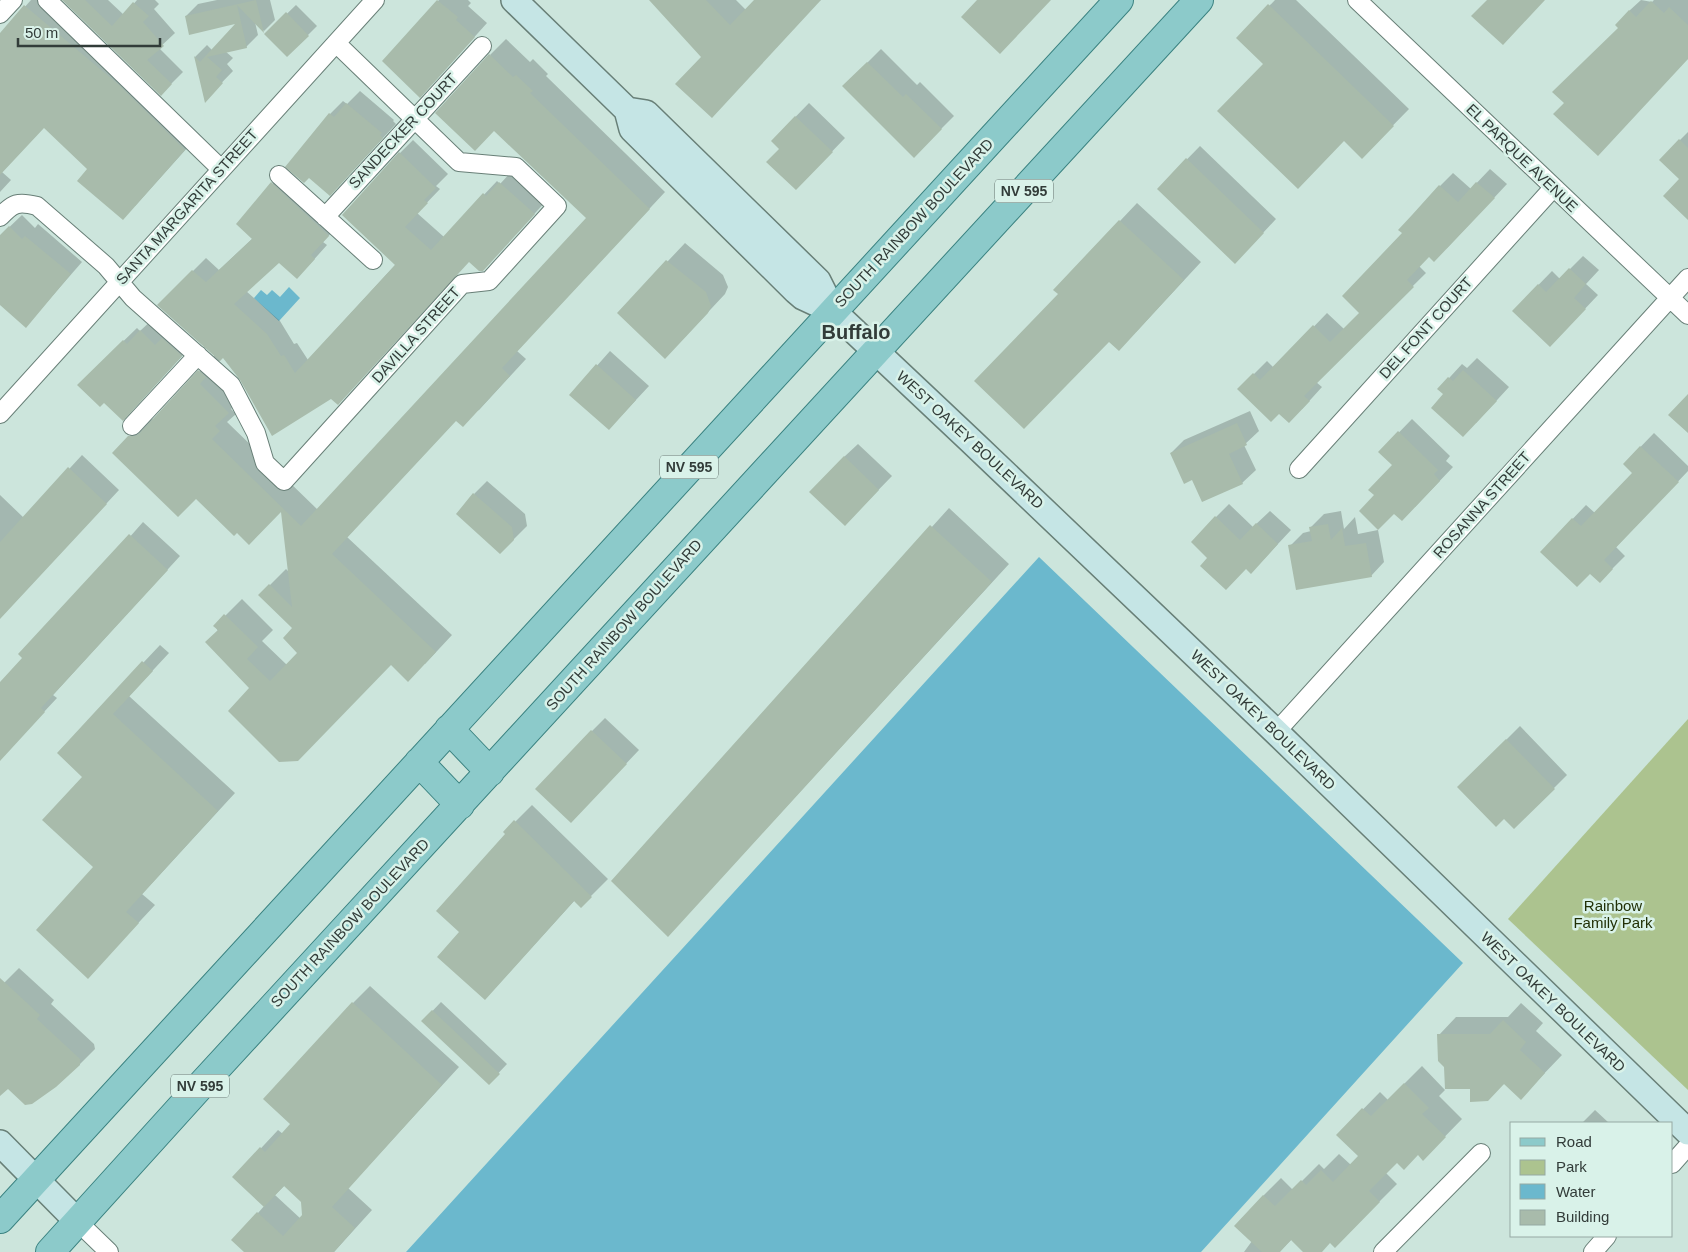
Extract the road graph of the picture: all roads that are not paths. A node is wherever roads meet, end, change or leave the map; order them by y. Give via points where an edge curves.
1 (13, 0) edge
2 (46, 0) edge
3 (375, 0) edge
4 (514, 0) edge
5 (1119, 0) edge
6 (1199, 0) edge
7 (1358, 0) edge
8 (0, 14) edge
9 (336, 43) junction
10 (482, 46) dead end
11 (413, 118) junction
12 (221, 169) junction
13 (279, 175) dead end
14 (1553, 188) junction
15 (0, 217) edge
16 (325, 217) junction
17 (373, 260) dead end
18 (1688, 278) edge
19 (119, 282) junction
20 (1670, 298) junction
21 (833, 311) junction
22 (1688, 314) edge
23 (876, 352) junction
24 (198, 355) junction
25 (0, 414) edge
26 (132, 426) dead end
27 (1299, 469) dead end
28 (449, 729) junction
29 (1276, 732) junction
30 (419, 762) junction
31 (490, 772) junction
32 (460, 804) junction
33 (1688, 1132) edge
34 (0, 1143) edge
35 (1688, 1146) edge
36 (1481, 1153) dead end
37 (1673, 1163) edge
38 (36, 1180) junction
39 (0, 1219) edge
40 (78, 1222) junction
41 (1606, 1237) edge
42 (50, 1252) edge
43 (109, 1252) edge
44 (1383, 1252) edge
45 (1593, 1252) edge

1 - 8 street
2 - 12 street
3 - 9 street, SANTA MARGARITA STREET
4 - 21 main road, WEST OAKEY BOULEVARD via 627,110 632,129 796,291
5 - 21 main road, SOUTH RAINBOW BOULEVARD / NV 595
6 - 23 main road, SOUTH RAINBOW BOULEVARD / NV 595
7 - 14 street, EL PARQUE AVENUE
9 - 11 street
9 - 12 street, SANTA MARGARITA STREET
10 - 11 street, SANDECKER COURT
11 - 16 street, SANDECKER COURT
11 - 24 street, DAVILLA STREET via 459,162 516,167 557,206 488,280 462,284 284,481 266,463 256,434 230,385
12 - 19 street, SANTA MARGARITA STREET
13 - 16 street
14 - 20 street, EL PARQUE AVENUE
14 - 27 street, DEL FONT COURT
15 - 19 street via 11,205 25,203 37,206 106,266
16 - 17 street
18 - 20 street, ROSANNA STREET
19 - 24 street
19 - 25 street, SANTA MARGARITA STREET
20 - 22 street, EL PARQUE AVENUE
20 - 29 street, ROSANNA STREET
21 - 23 main road, WEST OAKEY BOULEVARD
21 - 28 main road, SOUTH RAINBOW BOULEVARD / NV 595
23 - 29 main road, WEST OAKEY BOULEVARD
23 - 31 main road, SOUTH RAINBOW BOULEVARD / NV 595
24 - 26 street
28 - 30 main road, SOUTH RAINBOW BOULEVARD / NV 595
28 - 31 main road
29 - 33 main road, WEST OAKEY BOULEVARD
30 - 32 main road
30 - 38 main road, SOUTH RAINBOW BOULEVARD / NV 595
31 - 32 main road, SOUTH RAINBOW BOULEVARD / NV 595
32 - 40 main road, SOUTH RAINBOW BOULEVARD / NV 595
34 - 38 main road
35 - 37 street
36 - 44 street
38 - 39 main road, SOUTH RAINBOW BOULEVARD / NV 595
38 - 40 main road
40 - 42 main road, SOUTH RAINBOW BOULEVARD / NV 595
40 - 43 street
41 - 45 street

